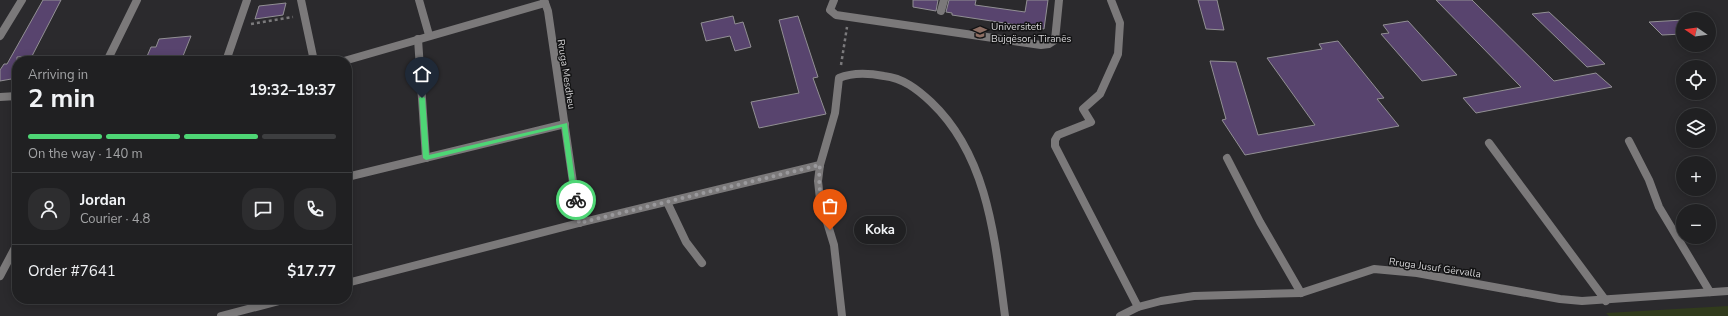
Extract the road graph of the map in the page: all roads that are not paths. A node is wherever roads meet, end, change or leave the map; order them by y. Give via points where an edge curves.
1 (22, 0) edge
2 (137, 0) edge
3 (247, 0) edge
4 (301, 0) edge
5 (419, 0) edge
6 (834, 0) edge
7 (944, 0) edge
8 (1059, 0) edge
9 (1111, 0) edge
10 (544, 2) edge
11 (941, 11) dead end
12 (429, 35) junction
13 (0, 36) edge
14 (418, 39) junction
15 (109, 56) edge
16 (228, 56) edge
17 (313, 56) edge
18 (352, 59) edge
19 (12, 96) edge
20 (0, 97) edge
21 (565, 124) junction
22 (1629, 141) dead end
23 (1489, 143) dead end
24 (426, 158) junction
25 (1227, 158) dead end
26 (820, 165) junction
27 (352, 176) edge
28 (667, 202) junction
29 (579, 223) junction
30 (12, 259) edge
31 (702, 263) dead end
32 (0, 276) edge
33 (352, 282) edge
34 (1728, 291) edge
35 (1710, 292) junction
36 (1301, 293) junction
37 (1606, 300) junction
38 (261, 304) edge
39 (1138, 307) junction
40 (221, 316) edge
41 (842, 316) edge
42 (1005, 316) edge
43 (1120, 316) edge

1 - 13 street
2 - 15 street
3 - 16 street
4 - 17 street
5 - 12 street
6 - 8 street via 830,10 836,15 1045,44 1055,40
7 - 11 street
9 - 39 street via 1120,23 1118,54 1100,94 1083,109 1091,122 1058,136 1055,146
10 - 12 street
10 - 21 street, Rruga Mesdheu
12 - 14 street
14 - 18 street
14 - 24 street
19 - 20 street
21 - 24 street
21 - 29 street, Rruga Mesdheu
22 - 35 street via 1659,206 1688,259
23 - 37 street
24 - 27 street
25 - 36 street
26 - 28 street
26 - 41 street via 820,199 834,245
26 - 42 street via 835,113 840,78 844,75 882,75 900,79 932,101 945,113 970,155 989,211
28 - 29 street
28 - 31 street via 686,242
29 - 33 street
30 - 32 street
34 - 35 street, Rruga Jusuf Gërvalla
35 - 37 street, Rruga Jusuf Gërvalla
36 - 37 street, Rruga Jusuf Gërvalla via 1374,269 1417,273 1560,299
36 - 39 street, Rruga Jusuf Gërvalla via 1194,296
38 - 40 street
39 - 43 street, Rruga Jusuf Gërvalla

